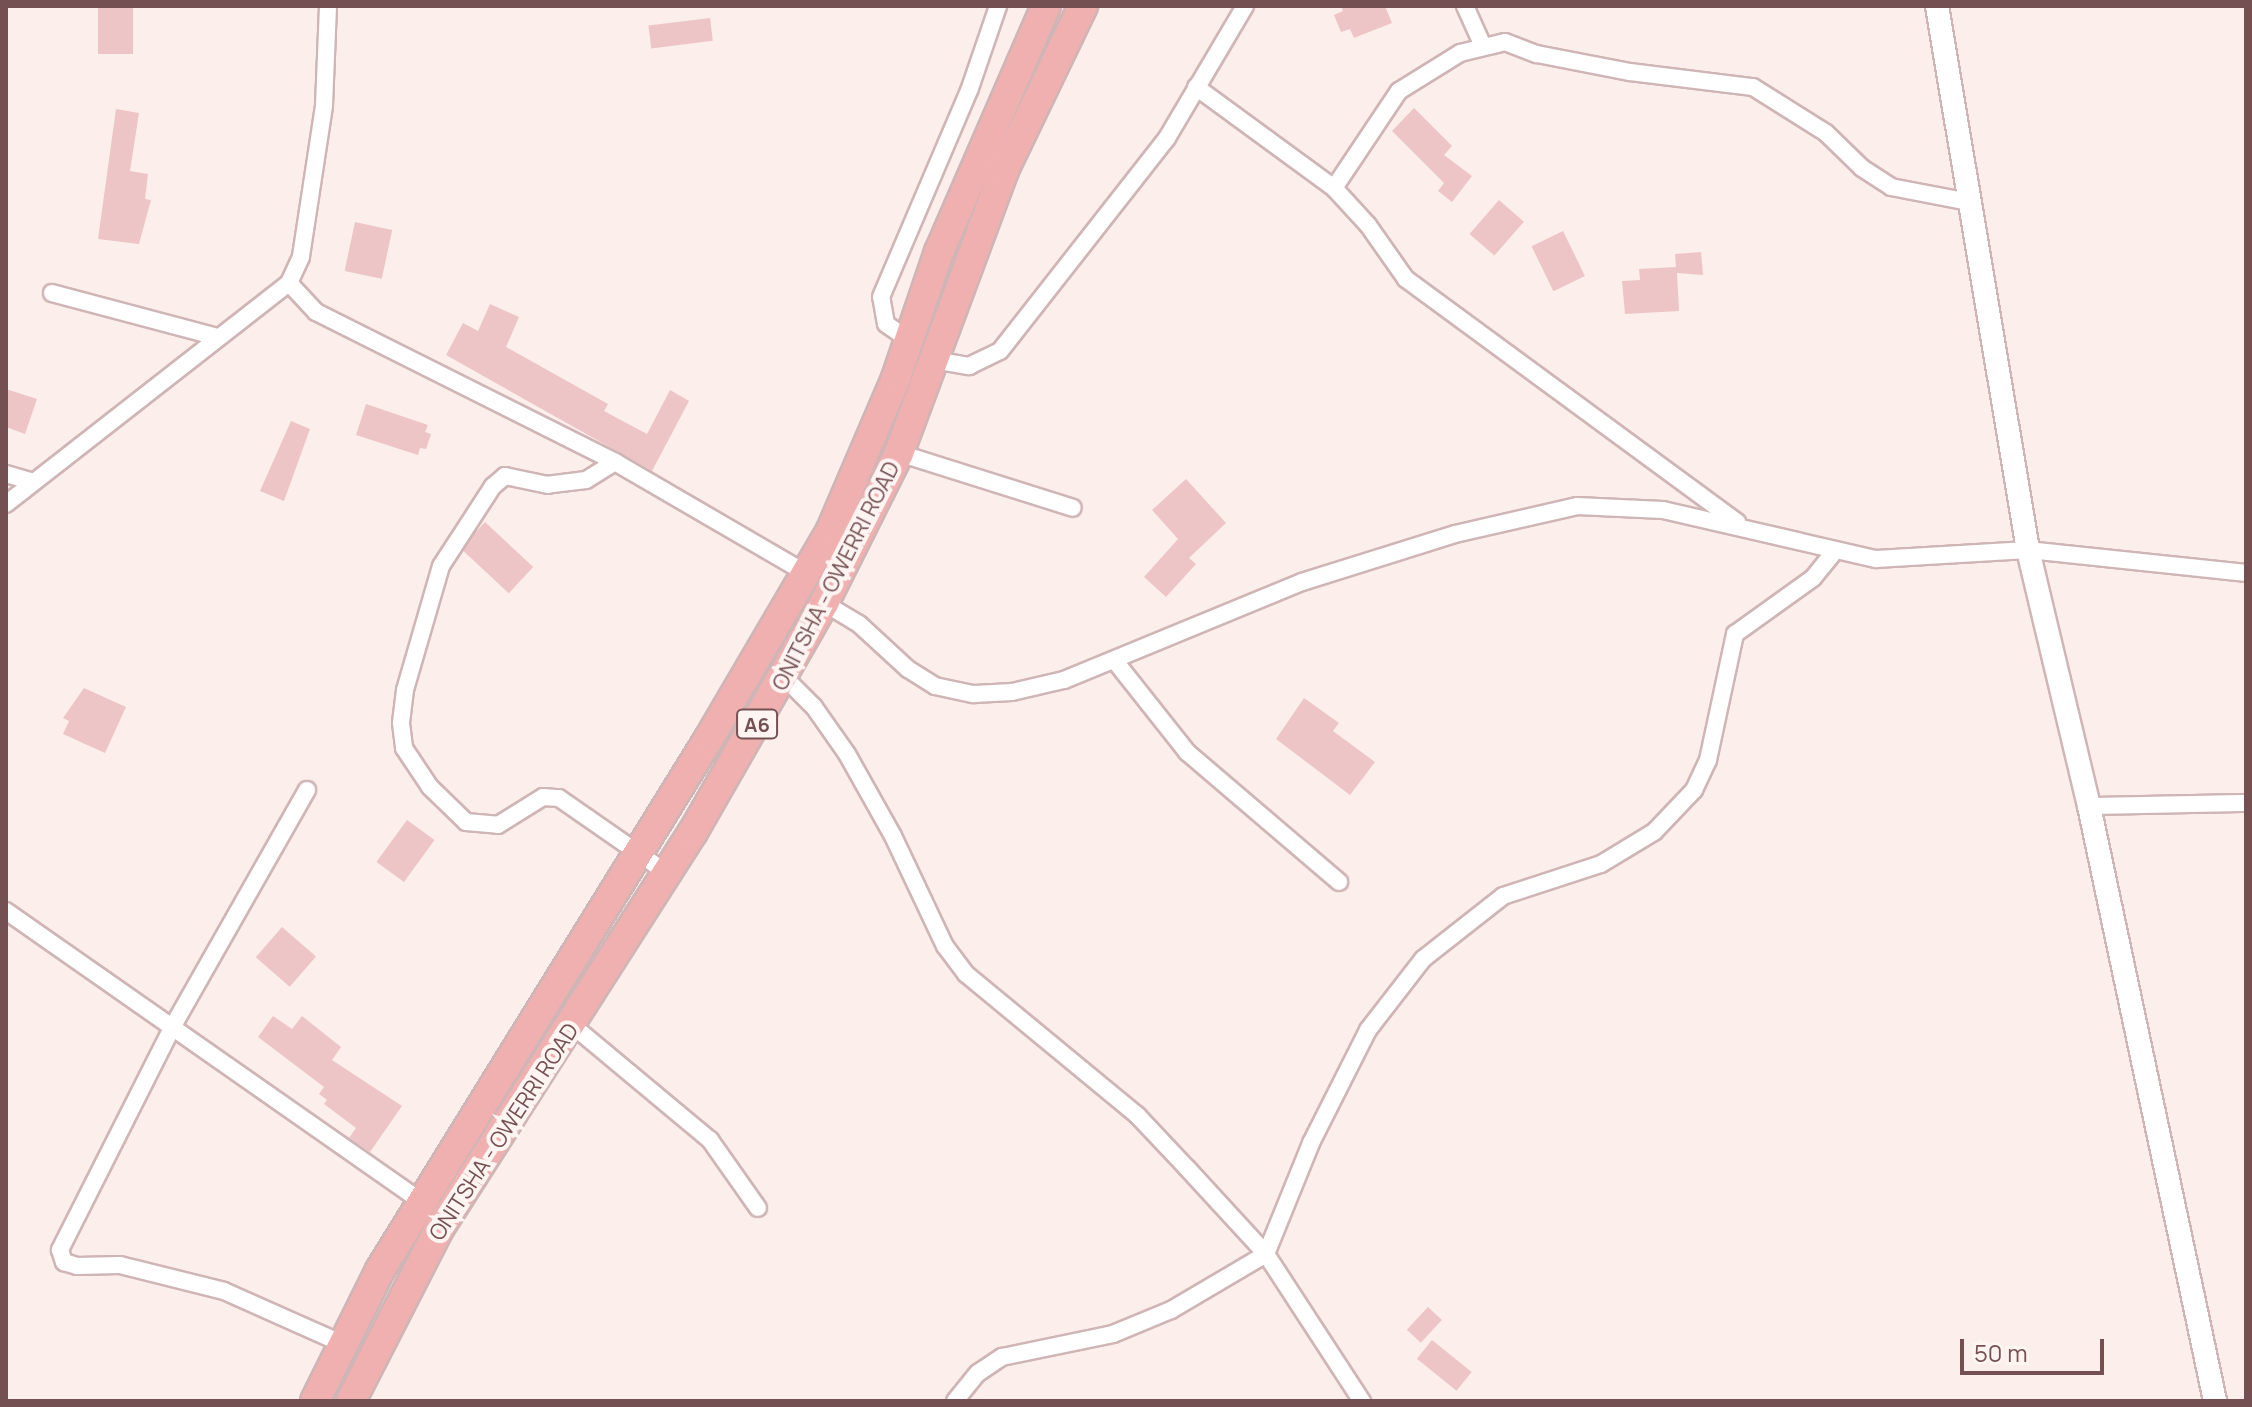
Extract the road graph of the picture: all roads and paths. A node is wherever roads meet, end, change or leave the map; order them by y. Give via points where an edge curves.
1 (328, 6) edge
2 (998, 6) edge
3 (1046, 6) edge
4 (1083, 6) edge
5 (1245, 6) edge
6 (1465, 6) edge
7 (1937, 6) edge
8 (1483, 46) junction
9 (1196, 87) junction
10 (1334, 188) junction
11 (1969, 202) junction
12 (289, 283) junction
13 (52, 293) dead end
14 (217, 337) junction
15 (909, 340) junction
16 (934, 360) junction
17 (899, 453) junction
18 (615, 462) junction
19 (6, 474) edge
20 (30, 481) junction
21 (6, 504) edge
22 (1073, 508) dead end
23 (1744, 527) junction
24 (2028, 550) junction
25 (1834, 552) junction
26 (806, 573) junction
27 (2246, 573) edge
28 (824, 603) junction
29 (1115, 661) junction
30 (785, 678) junction
31 (307, 790) dead end
32 (2246, 803) edge
33 (2089, 806) junction
34 (640, 852) junction
35 (667, 873) junction
36 (1339, 882) dead end
37 (6, 911) edge
38 (572, 1025) junction
39 (173, 1026) junction
40 (422, 1202) junction
41 (758, 1208) dead end
42 (1266, 1254) junction
43 (343, 1344) junction
44 (315, 1401) edge
45 (351, 1401) edge
46 (955, 1401) edge
47 (1362, 1401) edge
48 (2215, 1401) edge

1 - 12 street via 324,106 301,257
2 - 15 street via 970,88 881,297 886,324
3 - 15 highway, ONITSHA - OWERRI ROAD / A6 via 939,252
4 - 16 highway, ONITSHA - OWERRI ROAD / A6 via 1005,168
5 - 9 street
6 - 8 street
7 - 11 street
8 - 10 street via 1447,60 1399,91
8 - 11 street via 1505,42 1537,54 1630,72 1753,87 1826,133 1891,187
9 - 10 street
9 - 16 street via 1167,138 1000,351 969,366
10 - 23 street via 1406,279
11 - 24 street
12 - 14 street
12 - 18 street via 316,312
13 - 14 street
14 - 20 street
15 - 26 highway, ONITSHA - OWERRI ROAD / A6 via 831,530
16 - 17 highway, ONITSHA - OWERRI ROAD / A6
17 - 22 street
17 - 28 highway, ONITSHA - OWERRI ROAD / A6
18 - 26 street
18 - 34 street via 586,480 548,485 505,476 493,486 441,566 405,690 401,723 404,748 430,787 466,822 498,825 543,797 559,798
19 - 20 street
20 - 21 street
23 - 25 street
23 - 29 street via 1663,510 1577,506 1531,513 1302,582
24 - 25 street via 1909,559
24 - 27 street
24 - 33 street
25 - 42 street via 1813,578 1735,634 1708,760 1694,790 1654,832 1601,864 1503,896 1423,959 1368,1030 1311,1143
26 - 34 highway, ONITSHA - OWERRI ROAD / A6
28 - 29 street via 859,624 935,686 974,694 1025,689
28 - 30 highway, ONITSHA - OWERRI ROAD / A6
29 - 36 street via 1187,752
30 - 35 highway, ONITSHA - OWERRI ROAD / A6
30 - 42 street via 814,707 847,754 945,946 966,974 1137,1115
31 - 39 street
32 - 33 street
33 - 48 street
34 - 35 street
34 - 40 highway, ONITSHA - OWERRI ROAD / A6
35 - 38 highway, ONITSHA - OWERRI ROAD / A6
37 - 39 street
38 - 41 street via 710,1140
38 - 45 highway, ONITSHA - OWERRI ROAD / A6 via 439,1229
39 - 40 street
39 - 43 street via 68,1226 60,1250 64,1262 120,1265 224,1291
40 - 43 highway, ONITSHA - OWERRI ROAD / A6
42 - 46 street via 1171,1310 1113,1334 1002,1357 978,1373
42 - 47 street
43 - 44 highway, ONITSHA - OWERRI ROAD / A6

